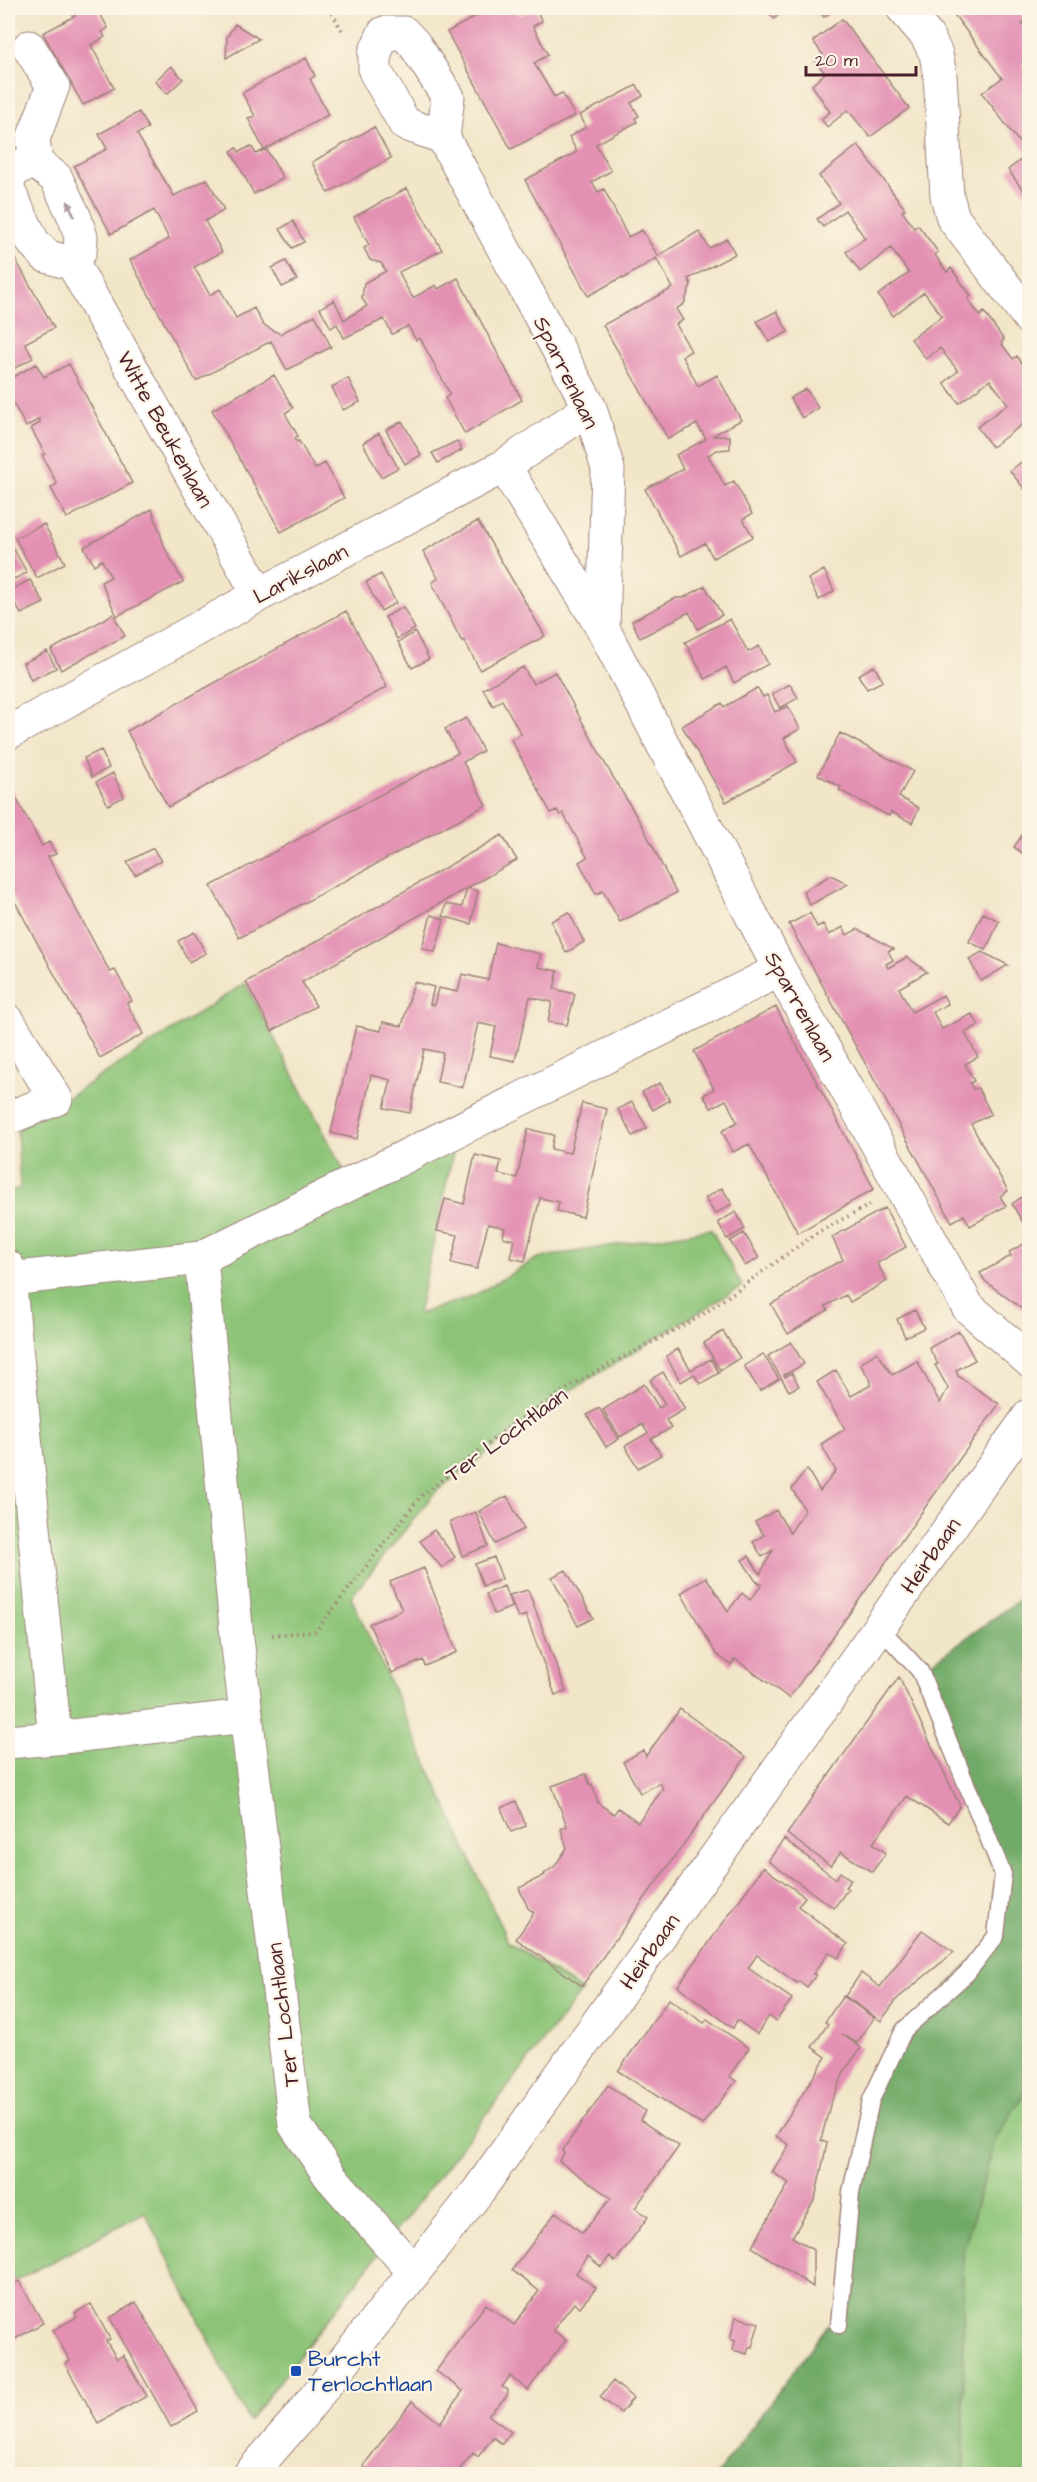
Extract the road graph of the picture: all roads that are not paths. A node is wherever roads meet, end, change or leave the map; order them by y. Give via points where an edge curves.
1 (903, 8) edge
2 (29, 47) dead end
3 (443, 137) dead end
4 (36, 164) junction
5 (8, 189) edge
6 (73, 264) junction
7 (1029, 319) edge
8 (590, 408) junction
9 (504, 466) junction
10 (258, 595) junction
11 (603, 629) junction
12 (8, 733) edge
13 (780, 970) junction
14 (8, 1021) edge
15 (8, 1118) edge
16 (201, 1258) junction
17 (8, 1273) edge
18 (1029, 1361) edge
19 (1029, 1415) edge
20 (879, 1627) junction
21 (245, 1716) junction
22 (55, 1738) junction
23 (8, 1742) edge
24 (414, 2272) junction
25 (840, 2325) dead end
26 (250, 2475) edge

1 - 7 street via 927,36 936,54 946,196 953,218
2 - 4 street via 53,87 33,139
3 - 8 street, Sparrenlaan
4 - 5 street via 20,166 9,176
6 -> 4 street via 81,244 75,218 56,178
5 - 6 street via 33,242 46,256
6 - 10 street, Witte Beukenlaan
8 - 9 street, Larikslaan
8 - 11 street, Sparrenlaan via 609,469
9 - 10 street, Larikslaan
9 - 11 street, Sparrenlaan
10 - 12 street, Larikslaan
11 - 13 street, Sparrenlaan
13 - 16 street
13 - 18 street, Sparrenlaan via 968,1307
14 - 15 street via 56,1099
16 - 17 street
16 - 21 street, Ter Lochtlaan
17 - 22 street
19 - 20 street, Heirbaan
20 - 24 street, Heirbaan via 479,2190
20 - 25 lane via 920,1671 1003,1874 996,1936 967,1973 904,2030 871,2100 851,2192
21 - 22 street
21 - 24 street, Ter Lochtlaan via 295,2125 330,2176
22 - 23 street
24 - 26 street, Heirbaan

